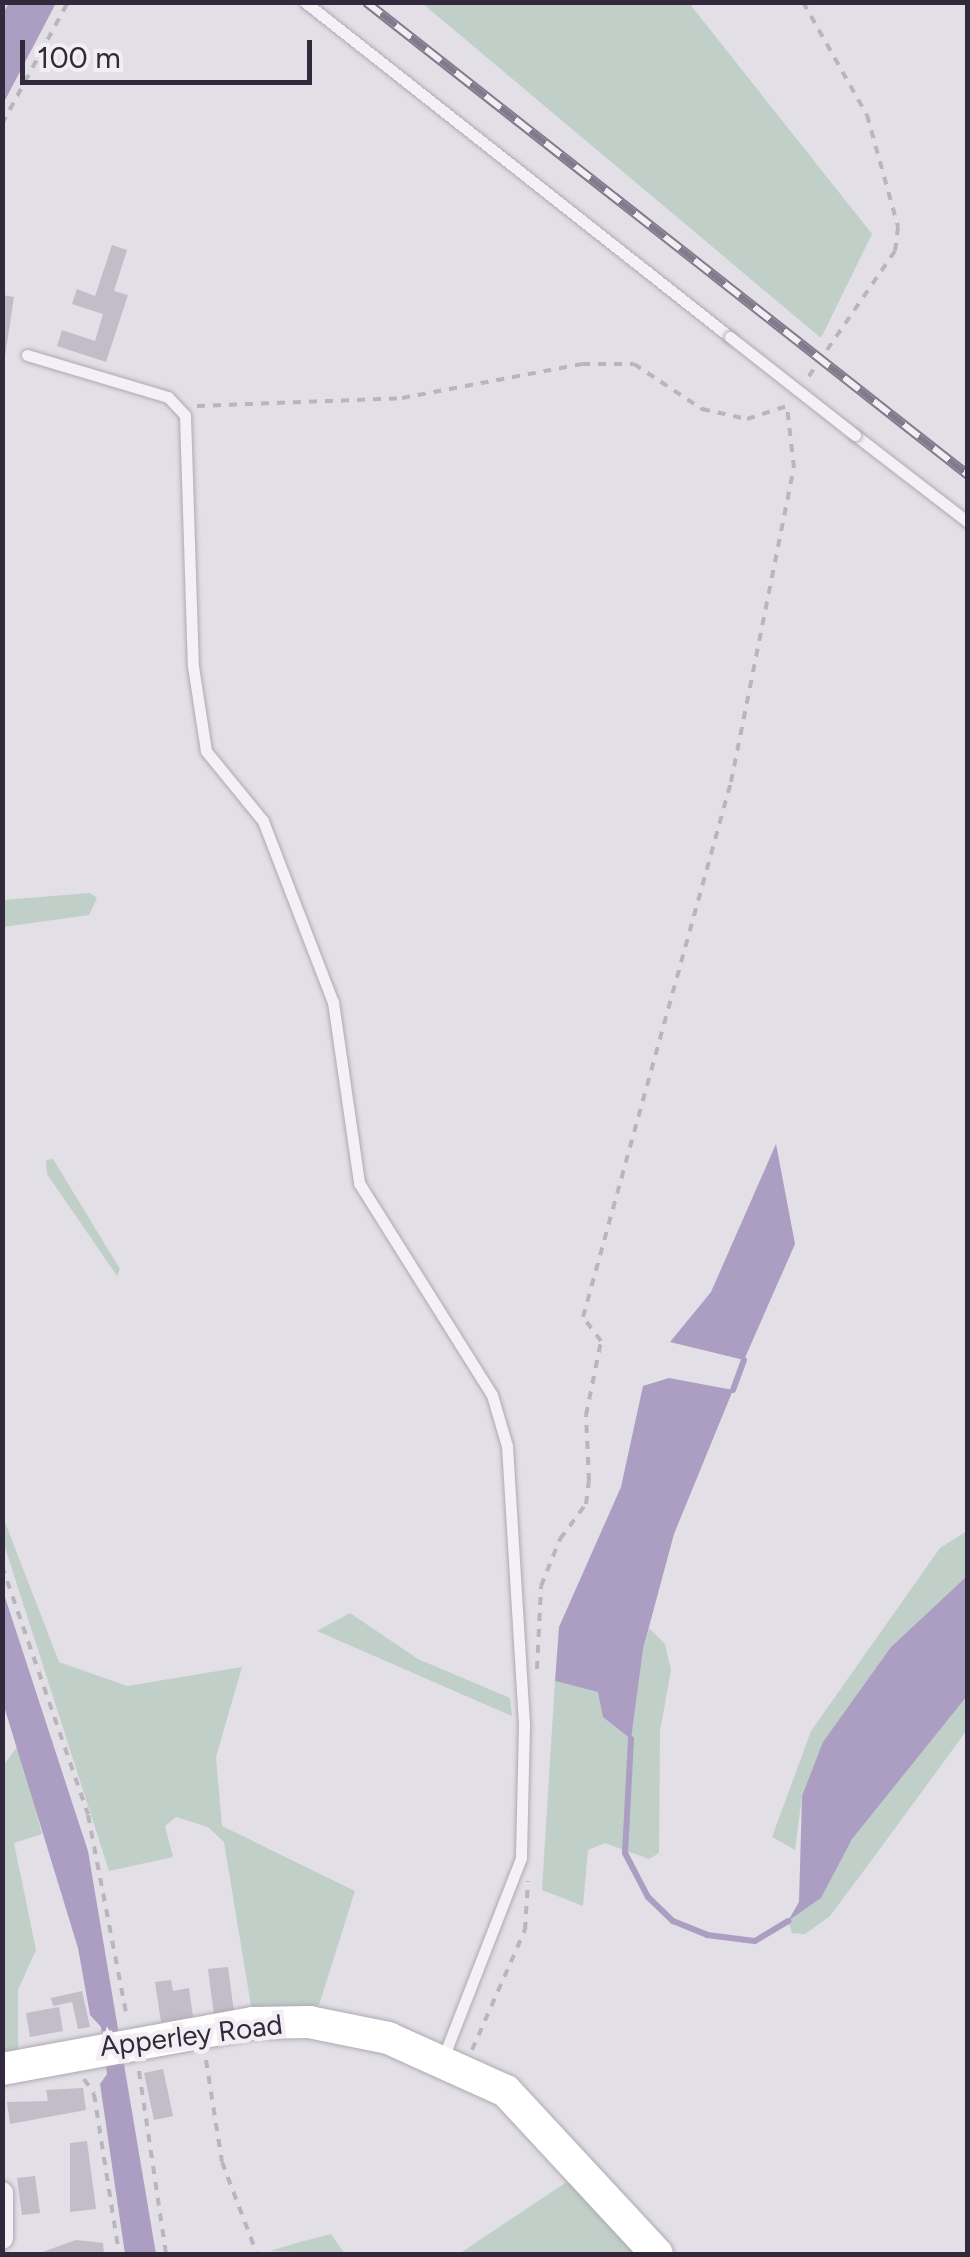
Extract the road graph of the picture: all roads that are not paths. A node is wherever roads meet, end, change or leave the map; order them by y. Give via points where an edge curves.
1 (304, 2) edge
2 (28, 355) dead end
3 (968, 522) edge
4 (454, 2062) junction
5 (2, 2069) edge
6 (2, 2193) edge
7 (2, 2238) edge
8 (657, 2254) edge

1 - 3 lane, bridge
2 - 4 lane via 168,397 181,411 198,725 206,751 264,821 333,1002 358,1183 492,1396 507,1446 522,1696 521,1858
4 - 5 street, Apperley Road via 309,2022 128,2041
4 - 8 street, Apperley Road via 539,2120
6 - 7 street

